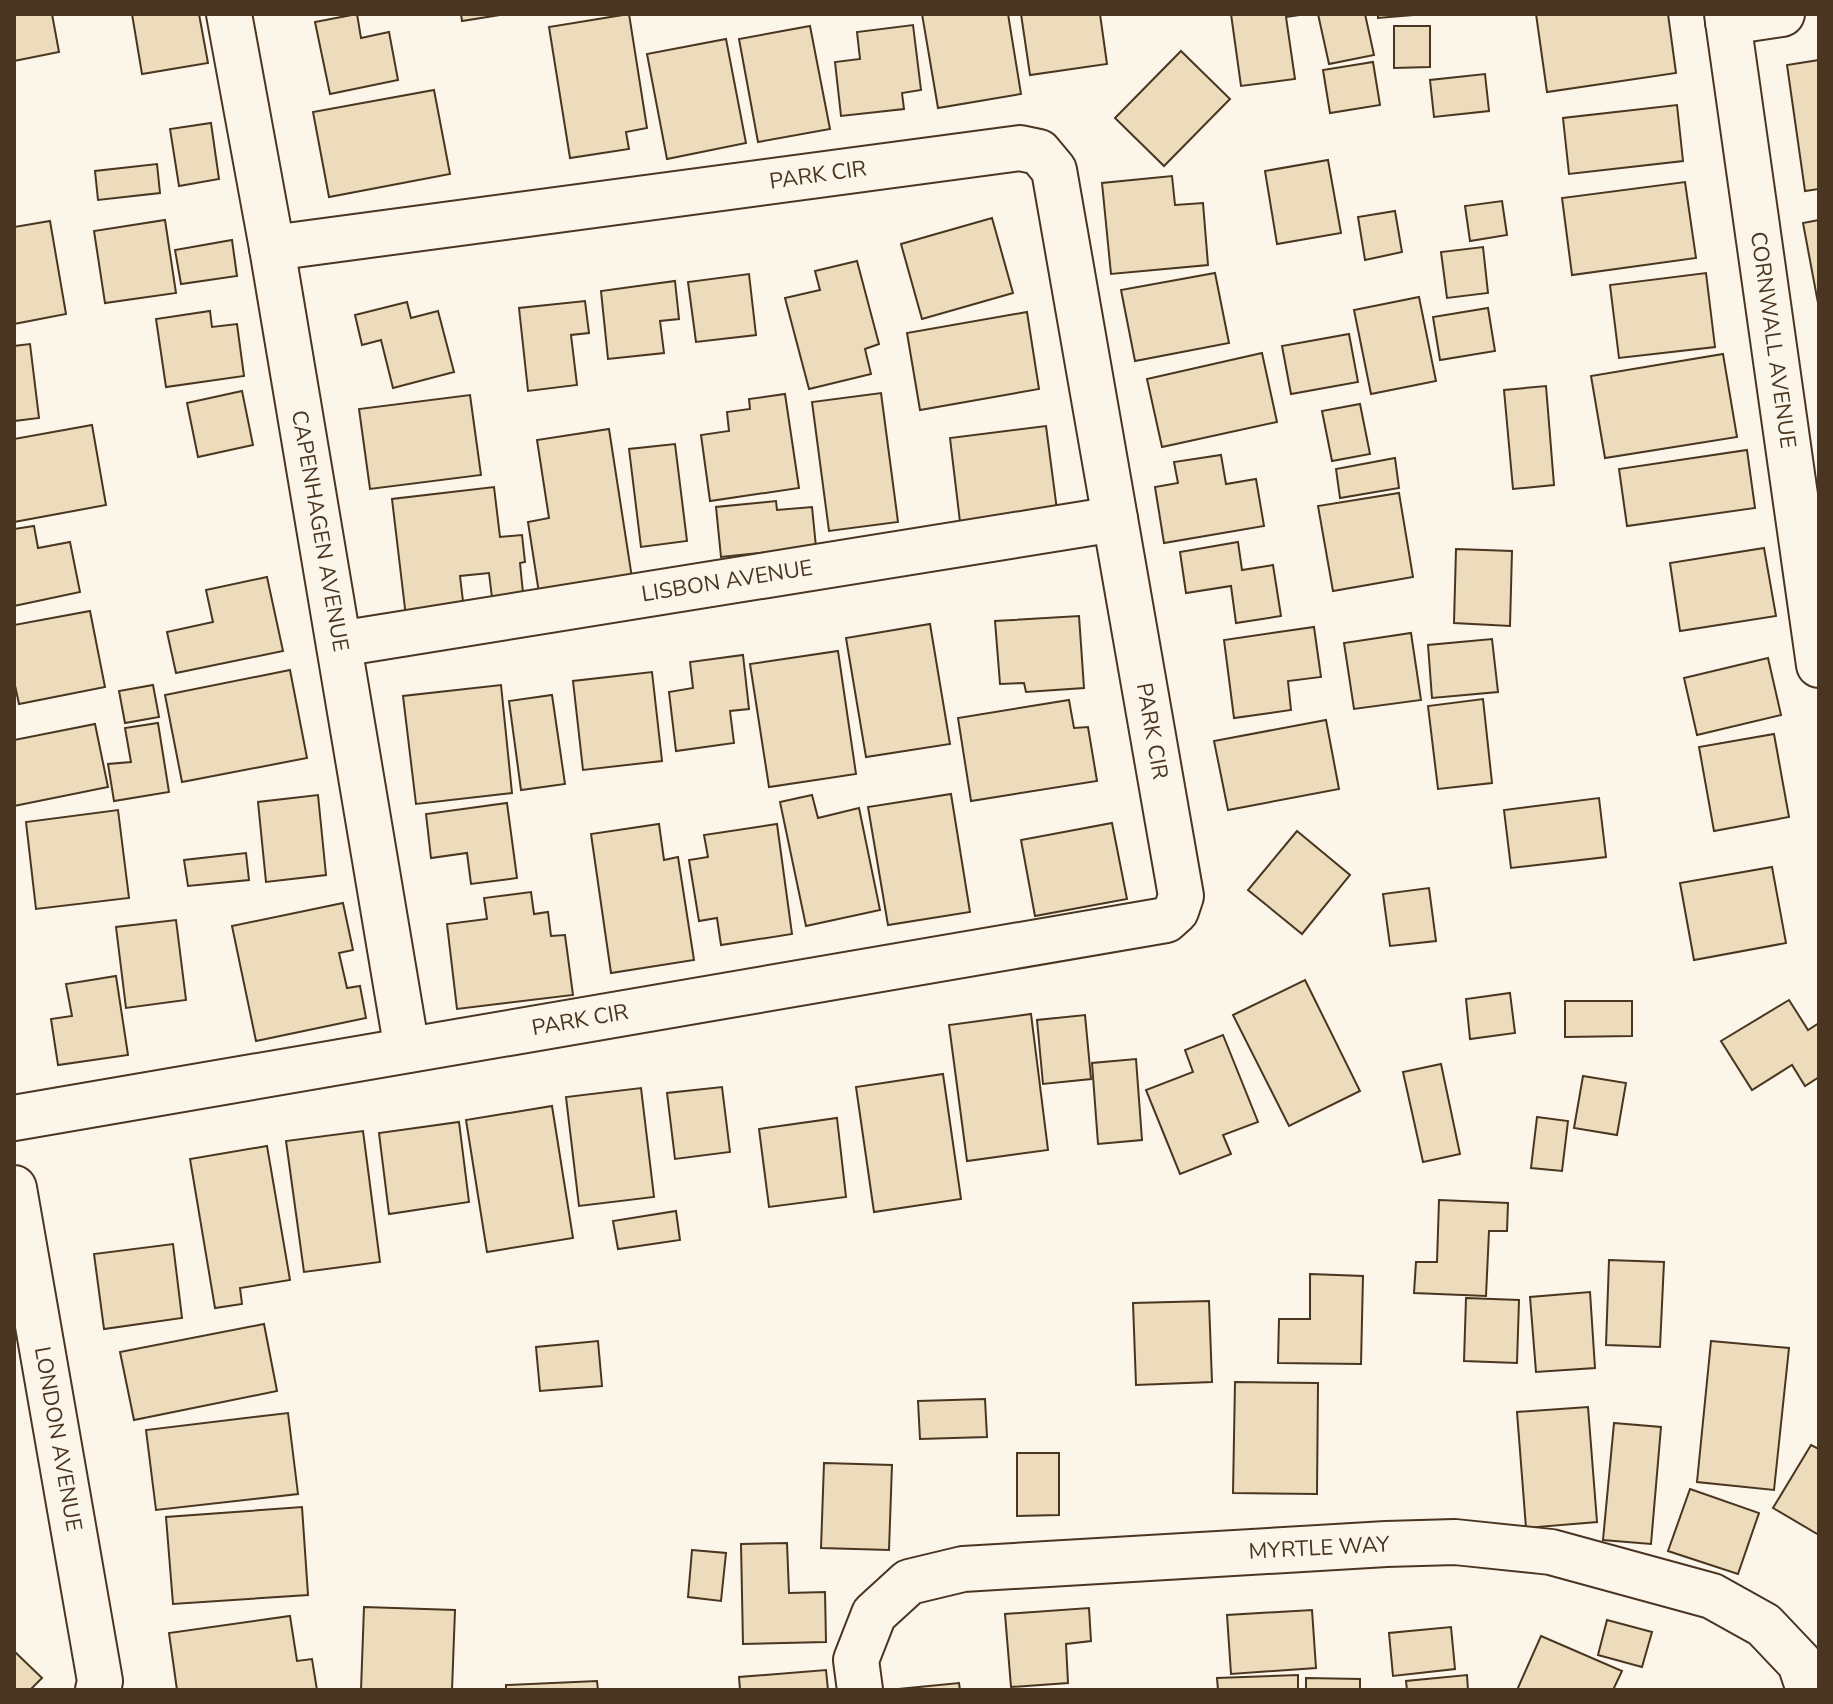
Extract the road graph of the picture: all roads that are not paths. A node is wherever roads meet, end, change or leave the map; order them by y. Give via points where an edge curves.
1 (229, 14) edge
2 (1782, 14) edge
3 (1728, 18) edge
4 (272, 248) junction
5 (1115, 519) junction
6 (339, 644) junction
7 (1819, 665) edge
8 (407, 1050) junction
9 (14, 1118) edge
10 (14, 1188) edge
11 (98, 1690) edge
12 (860, 1690) edge
13 (1809, 1690) edge

1 - 4 street, CAPENHAGEN AVENUE
2 - 3 street
3 - 7 street, CORNWALL AVENUE
4 - 5 street, PARK CIR via 1020,148 1039,152 1054,170
4 - 6 street, CAPENHAGEN AVENUE
5 - 6 street, LISBON AVENUE
5 - 8 street, PARK CIR via 1181,896 1166,920
6 - 8 street, CAPENHAGEN AVENUE
8 - 9 street, PARK CIR
10 - 11 street, LONDON AVENUE
12 - 13 street, MYRTLE WAY via 856,1660 874,1614 909,1582 936,1575 978,1568 1455,1542 1551,1552 1712,1596 1764,1625 1800,1663

